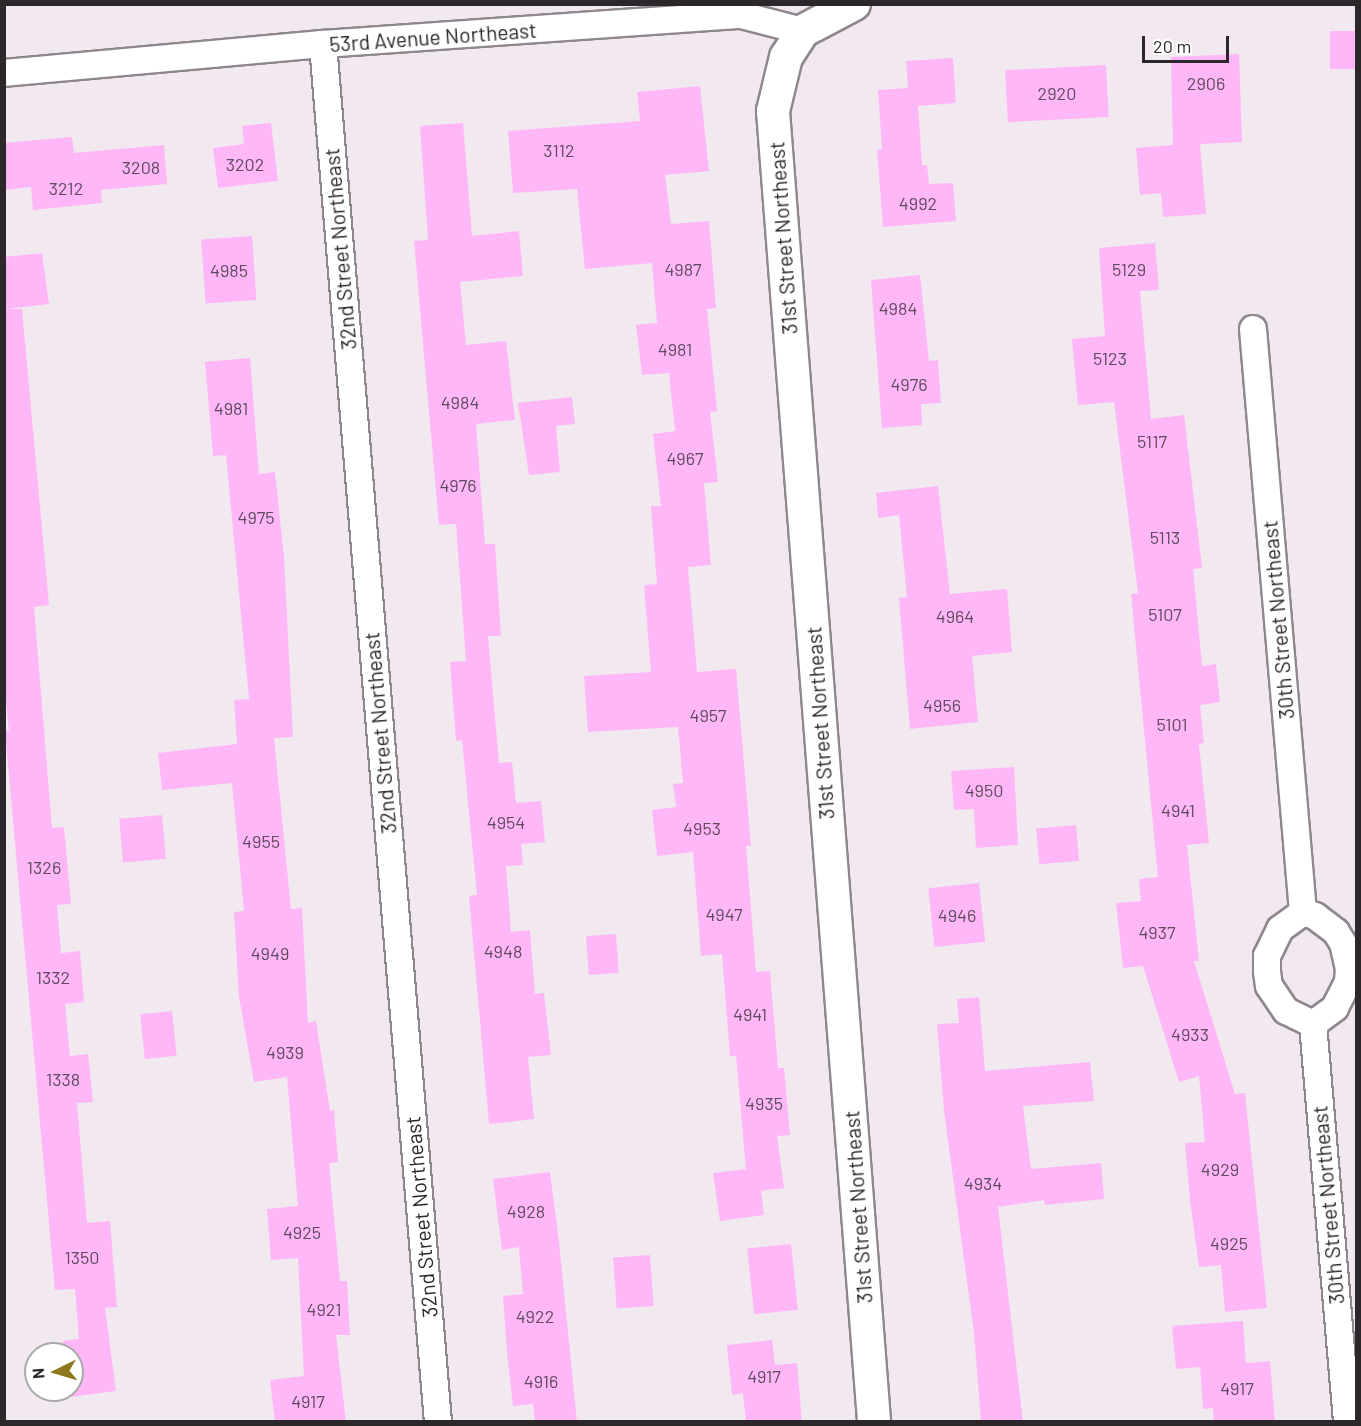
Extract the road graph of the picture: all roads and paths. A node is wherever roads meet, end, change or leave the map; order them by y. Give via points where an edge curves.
1 (854, 4) edge
2 (803, 31) junction
3 (323, 44) junction
4 (4, 73) edge
5 (1253, 329) dead end
6 (1303, 912) junction
7 (1313, 1024) junction
8 (438, 1422) edge
9 (874, 1422) edge
10 (1347, 1422) edge

1 - 2 street
2 - 3 street, 53rd Avenue Northeast via 741,15
2 - 9 street, 31st Street Northeast via 786,57 773,111
3 - 4 street, 53rd Avenue Northeast
3 - 8 street, 32nd Street Northeast
5 - 6 street, 30th Street Northeast
6 - 7 street via 1316,916 1336,932 1346,949 1349,968 1348,982 1335,1008
6 - 7 street via 1280,929 1267,956 1267,971 1269,986 1286,1011
7 - 10 street, 30th Street Northeast

